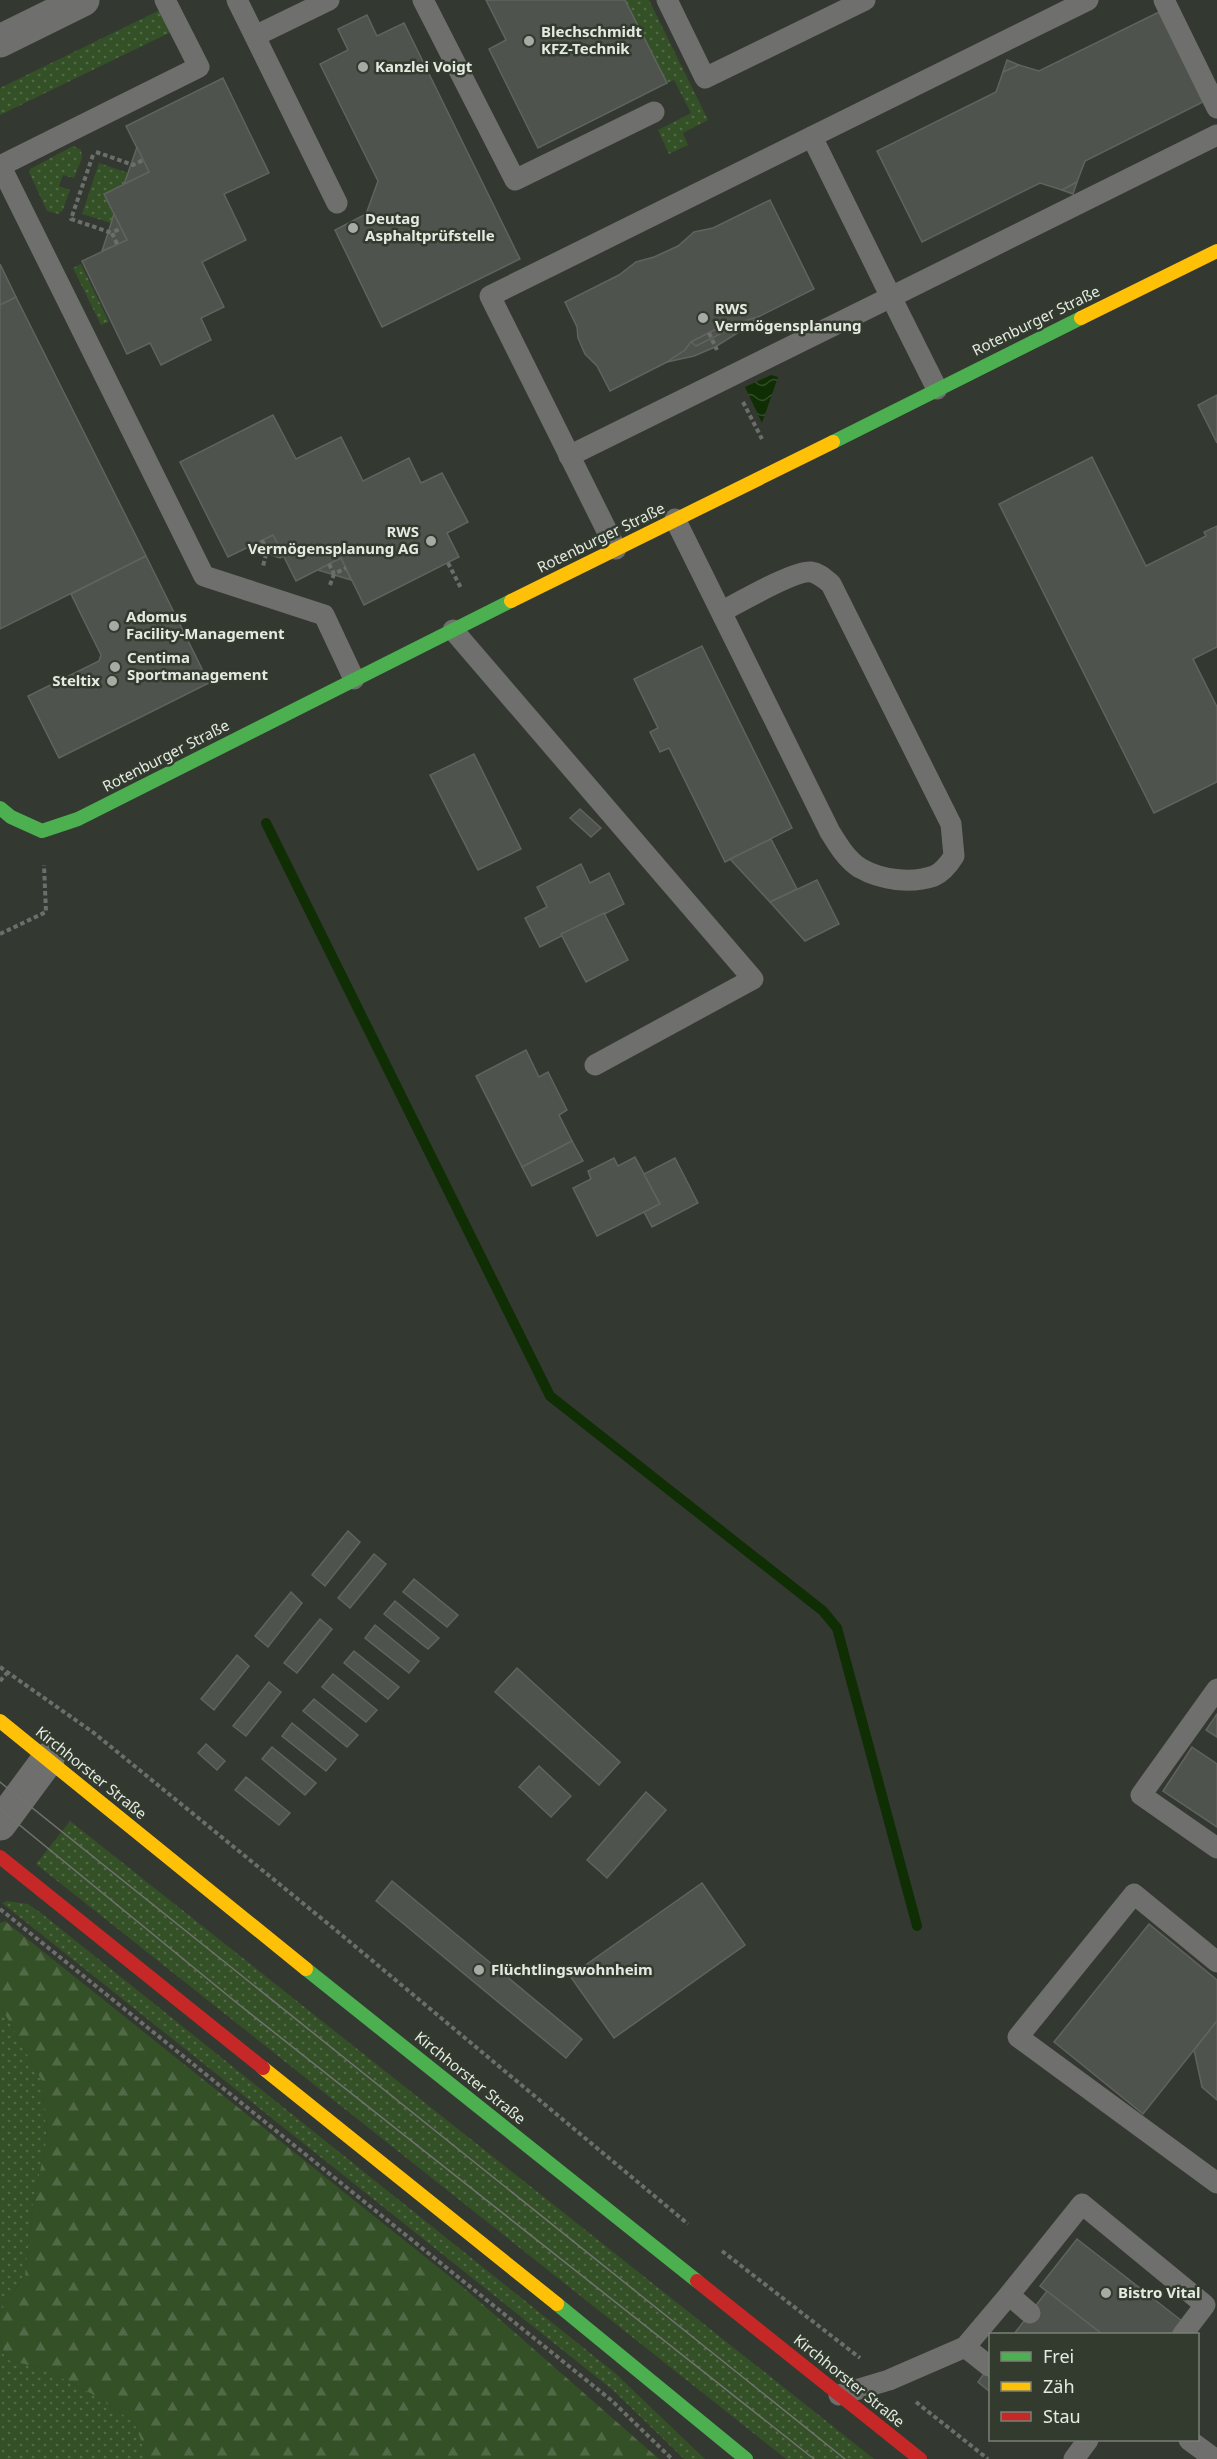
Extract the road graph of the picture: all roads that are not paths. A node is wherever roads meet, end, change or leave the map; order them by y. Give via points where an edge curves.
1 (83, 0) edge
2 (165, 0) edge
3 (237, 0) edge
4 (329, 0) edge
5 (423, 0) edge
6 (667, 0) edge
7 (865, 0) edge
8 (1088, 0) edge
9 (1164, 0) edge
10 (255, 36) junction
11 (0, 41) edge
12 (1217, 108) edge
13 (654, 112) dead end
14 (1217, 135) edge
15 (812, 137) junction
16 (0, 166) edge
17 (337, 203) dead end
18 (1217, 251) edge
19 (891, 297) junction
20 (937, 389) junction
21 (569, 456) junction
22 (675, 519) junction
23 (615, 549) junction
24 (721, 612) junction
25 (453, 630) junction
26 (354, 679) junction
27 (0, 808) edge
28 (595, 1065) dead end
29 (1217, 1689) edge
30 (0, 1721) edge
31 (48, 1759) junction
32 (0, 1824) edge
33 (1217, 1848) edge
34 (0, 1857) edge
35 (1217, 1962) edge
36 (1217, 2183) edge
37 (1009, 2295) junction
38 (1030, 2313) dead end
39 (1185, 2333) edge
40 (965, 2347) junction
41 (989, 2367) edge
42 (839, 2394) junction
43 (1192, 2441) edge
44 (746, 2459) edge
45 (920, 2459) edge
46 (1215, 2459) edge

1 - 11 street
2 - 16 lane via 199,68
3 - 10 lane
4 - 10 lane
5 - 13 lane via 514,180
6 - 7 lane via 705,78
8 - 15 lane
9 - 12 lane
10 - 17 lane
14 - 19 lane
15 - 19 lane
15 - 21 lane via 490,296
16 - 26 lane via 204,576 324,615
18 - 20 main road, Rotenburger Straße
19 - 20 lane
19 - 21 lane
20 - 22 main road, Rotenburger Straße
21 - 23 lane
22 - 23 main road, Rotenburger Straße
22 - 24 lane
23 - 25 main road, Rotenburger Straße
24 - 24 lane via 845,855 876,876 896,880 934,875 947,867 954,856 951,824 831,584 810,572 791,577
25 - 26 main road, Rotenburger Straße
25 - 28 lane via 753,979
26 - 27 main road, Rotenburger Straße via 78,819 42,831
29 - 33 lane via 1141,1795
30 - 31 main road, Kirchhorster Straße
31 - 32 street
31 - 42 main road, Kirchhorster Straße
34 - 44 main road
35 - 36 lane via 1134,1894 1018,2037
37 - 38 lane
37 - 39 lane via 1082,2204 1205,2306
37 - 40 lane
40 - 41 lane
40 - 42 lane via 889,2380
42 - 45 main road, Kirchhorster Straße
43 - 46 lane

